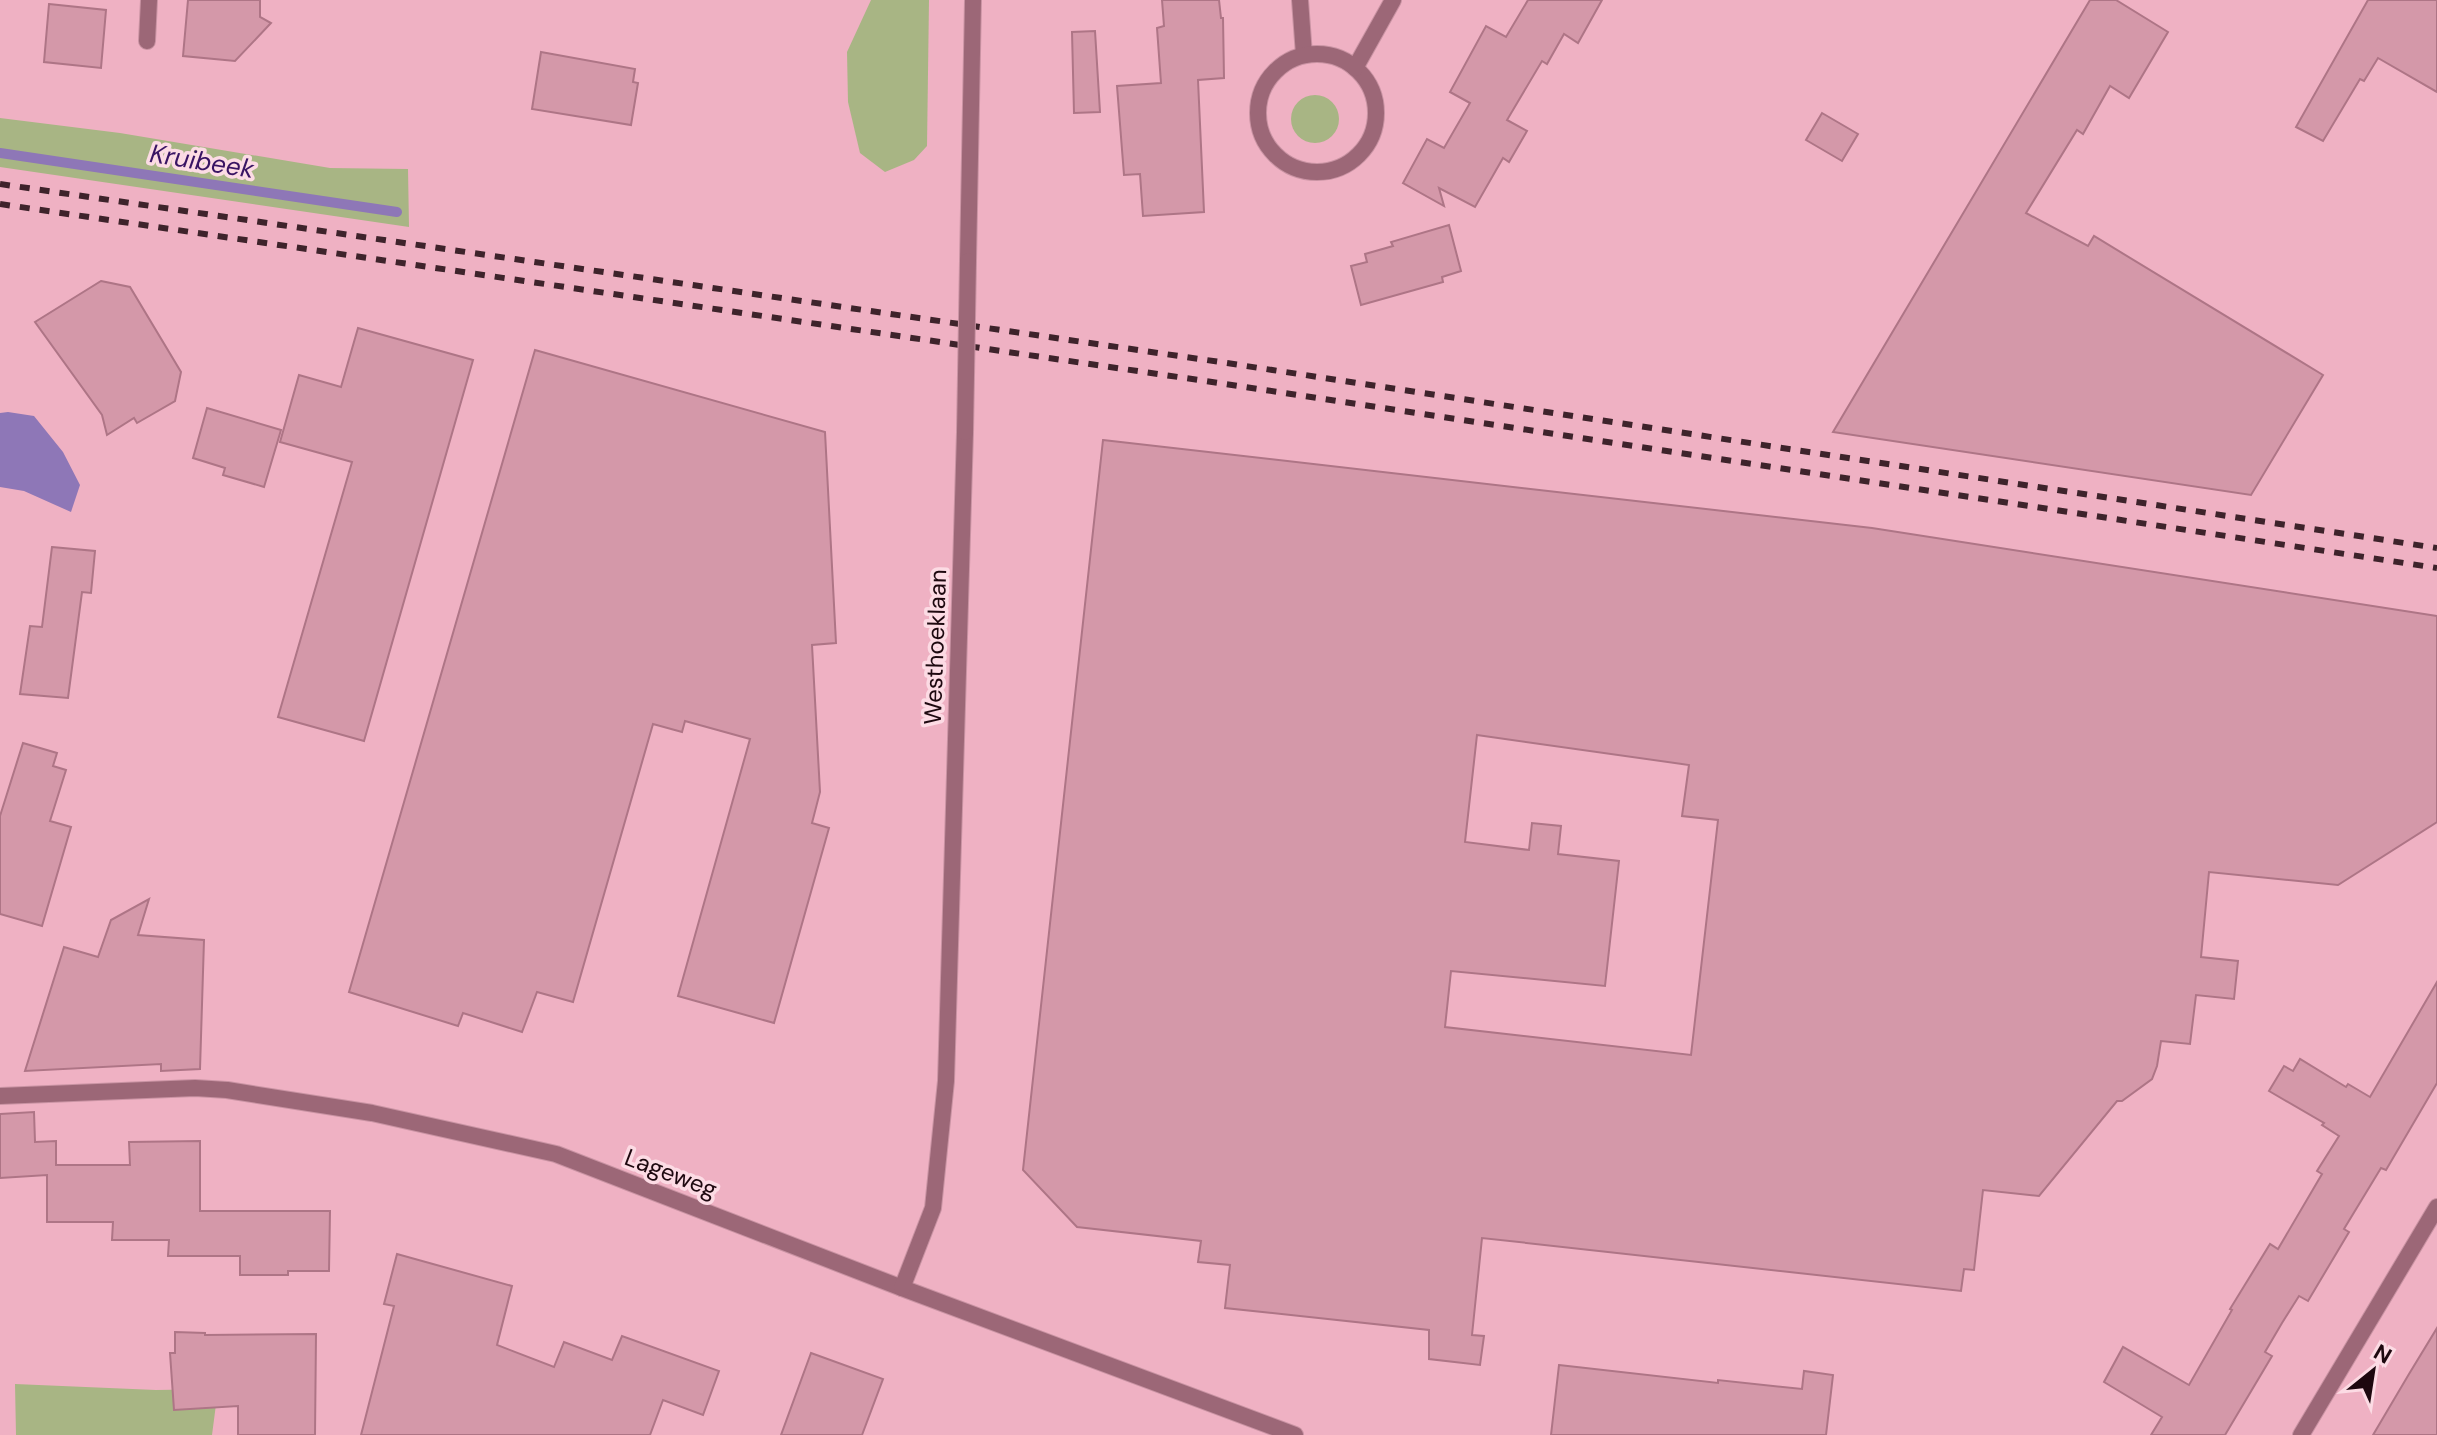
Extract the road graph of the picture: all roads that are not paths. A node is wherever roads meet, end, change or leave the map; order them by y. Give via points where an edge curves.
1 (149, 0) edge
2 (973, 0) edge
3 (1300, 0) edge
4 (1393, 0) edge
5 (147, 41) dead end
6 (1304, 55) junction
7 (1355, 68) junction
8 (0, 1096) edge
9 (2437, 1207) edge
10 (902, 1288) junction
11 (1284, 1433) edge
12 (2301, 1435) edge

1 - 5 street
2 - 10 street, Westhoeklaan, bridge via 946,1081 933,1208
3 - 6 street
4 - 7 street
6 - 7 street via 1337,57
6 - 7 street via 1269,78 1258,108 1268,147 1283,163 1302,171 1329,172 1348,165 1374,133 1373,92
8 - 10 street, Lageweg via 195,1088 372,1113 556,1154
9 - 12 street
10 - 11 street, Lageweg

